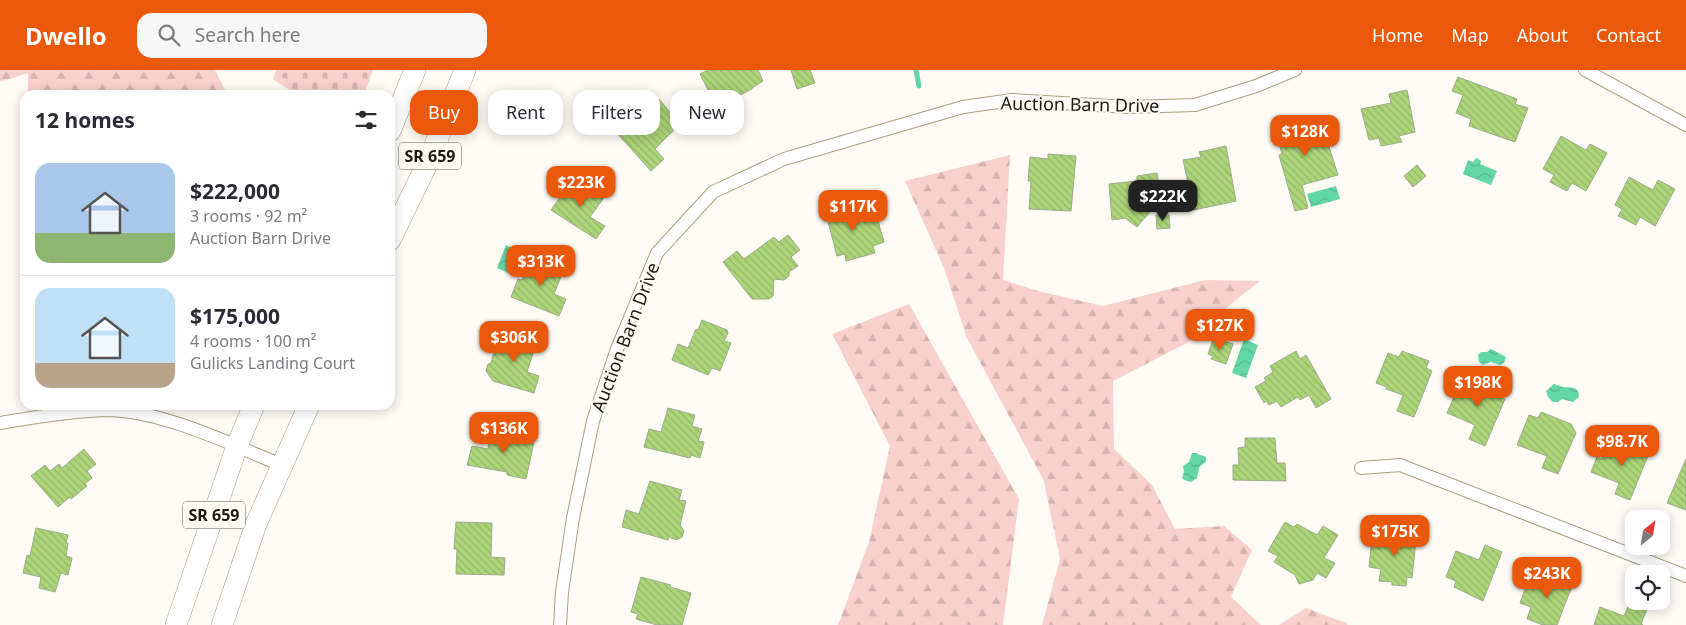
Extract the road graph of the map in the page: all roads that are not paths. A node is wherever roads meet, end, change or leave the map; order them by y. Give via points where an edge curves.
1 (415, 70) edge
2 (465, 70) edge
3 (1295, 70) edge
4 (1585, 70) edge
5 (395, 119) edge
6 (1686, 125) edge
7 (395, 230) edge
8 (252, 410) edge
9 (307, 410) edge
10 (0, 423) edge
11 (237, 446) junction
12 (281, 465) junction
13 (1361, 468) dead end
14 (1686, 576) edge
15 (176, 625) edge
16 (222, 625) edge
17 (560, 625) edge

1 - 5 main road, SR 659
2 - 7 main road, SR 659 via 429,160
3 - 17 street, Auction Barn Drive via 1195,105 1128,107 1012,100 963,107 784,159 713,192 657,253 617,349 593,421 573,518
4 - 6 street
8 - 11 main road, SR 659
9 - 12 main road, SR 659
10 - 11 street via 107,410 158,418
11 - 12 street
11 - 15 main road, SR 659
12 - 16 main road, SR 659 via 256,524
13 - 14 street via 1400,464

